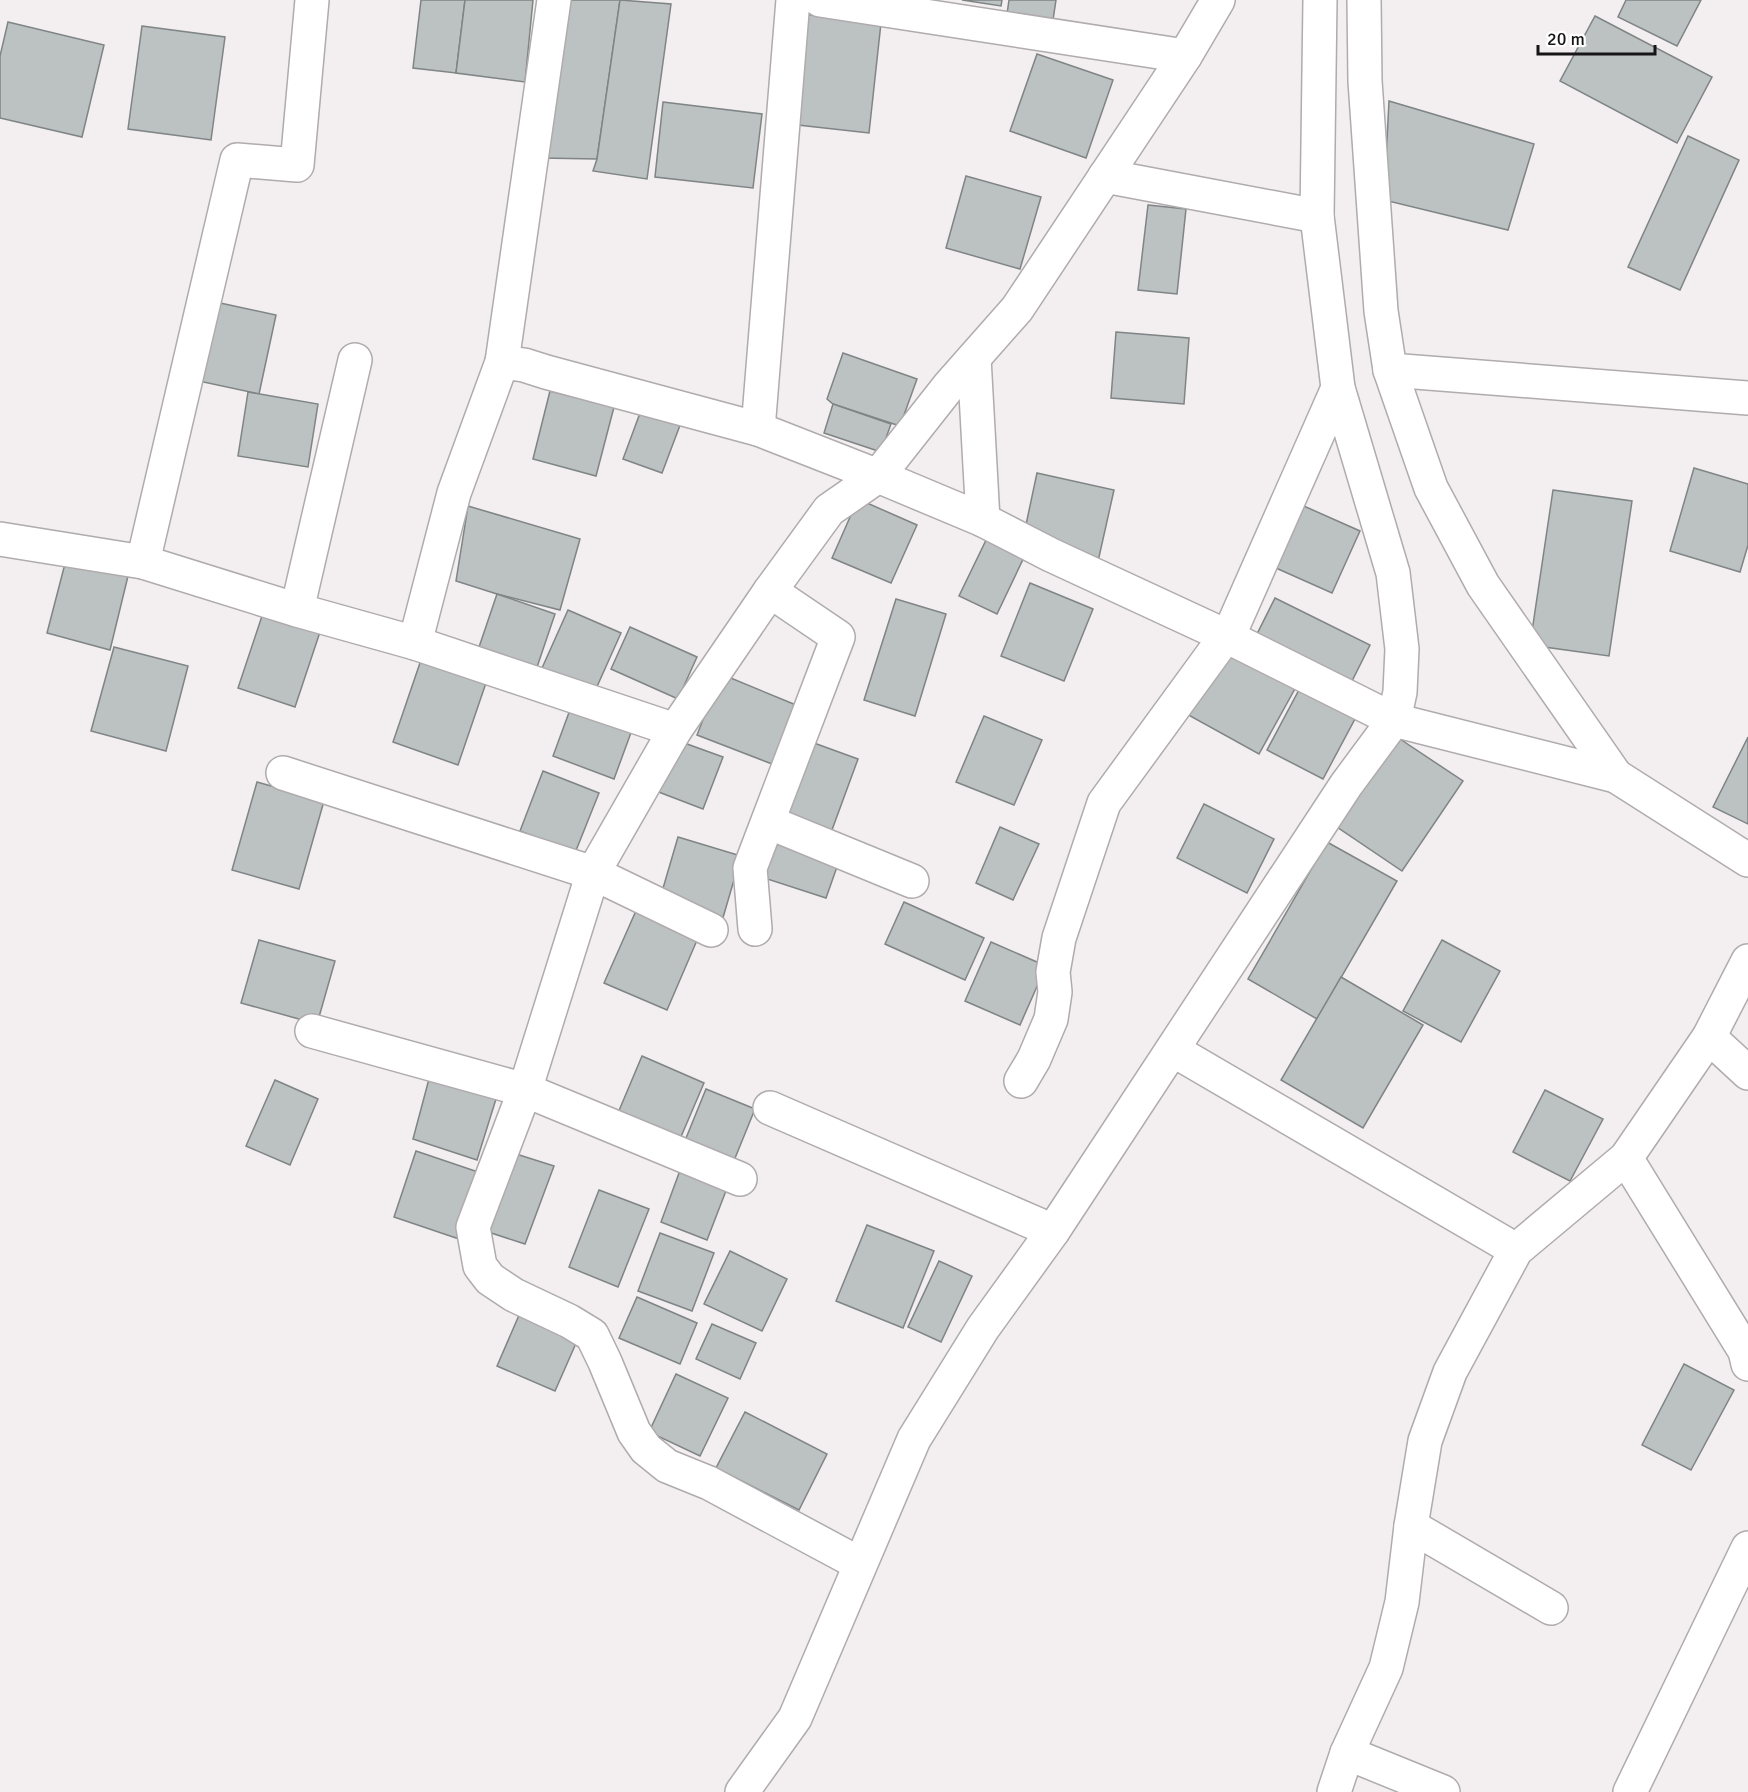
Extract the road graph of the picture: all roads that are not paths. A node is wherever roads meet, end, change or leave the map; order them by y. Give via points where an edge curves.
1 (312, 0) edge
2 (554, 0) edge
3 (793, 0) edge
4 (820, 0) edge
5 (1218, 0) edge
6 (1320, 0) edge
7 (1364, 0) edge
8 (1185, 56) junction
9 (1104, 176) junction
10 (1317, 216) junction
11 (974, 358) junction
12 (355, 360) dead end
13 (502, 362) junction
14 (1390, 370) junction
15 (1338, 388) junction
16 (1748, 398) edge
17 (758, 429) junction
18 (878, 476) junction
19 (983, 520) junction
20 (0, 539) edge
21 (143, 562) junction
22 (770, 591) junction
23 (297, 610) junction
24 (1228, 637) junction
25 (415, 643) junction
26 (1394, 720) junction
27 (675, 729) junction
28 (283, 774) dead end
29 (1616, 776) junction
30 (768, 822) junction
31 (1748, 860) edge
32 (593, 873) junction
33 (912, 881) dead end
34 (755, 929) dead end
35 (711, 930) dead end
36 (1748, 961) edge
37 (312, 1031) dead end
38 (1709, 1037) junction
39 (1173, 1050) junction
40 (1748, 1073) edge
41 (1021, 1081) dead end
42 (525, 1090) junction
43 (770, 1108) dead end
44 (1626, 1158) junction
45 (740, 1179) dead end
46 (1053, 1231) junction
47 (1516, 1251) junction
48 (1748, 1364) edge
49 (1411, 1526) junction
50 (1745, 1560) edge
51 (860, 1564) junction
52 (1551, 1608) dead end
53 (1347, 1753) junction
54 (742, 1792) edge
55 (1334, 1792) edge
56 (1443, 1792) edge
57 (1630, 1792) edge

1 - 21 street via 297,165 237,160
2 - 13 street
3 - 17 street
4 - 8 street
5 - 8 street
6 - 10 street
7 - 14 street via 1365,81 1380,299
8 - 9 street
9 - 10 street
9 - 11 street via 1017,309
10 - 15 street
11 - 18 street
11 - 19 street
12 - 23 street
13 - 17 street
13 - 25 street via 454,493
14 - 16 street
14 - 29 street via 1431,488 1483,585
15 - 24 street
15 - 26 street via 1393,573 1402,650
17 - 18 street
18 - 19 street
18 - 22 street via 829,510
19 - 24 street
20 - 21 street
21 - 23 street
22 - 27 street
22 - 30 street via 838,637
23 - 25 street
24 - 26 street
24 - 41 street via 1104,803 1059,938 1051,1019
25 - 27 street
26 - 29 street
26 - 39 street via 1346,785
27 - 32 street
28 - 32 street
29 - 31 street
30 - 33 street
30 - 34 street via 750,868
32 - 35 street
32 - 42 street
36 - 38 street
37 - 42 street
38 - 40 street
38 - 44 street
39 - 46 street
39 - 47 street
42 - 45 street
42 - 51 street via 473,1227 480,1266 490,1279 514,1295 592,1335 634,1432 660,1461
43 - 46 street
44 - 47 street
44 - 48 street via 1745,1352
46 - 51 street via 983,1328 914,1439
47 - 49 street via 1450,1372 1425,1441
49 - 52 street
49 - 53 street via 1402,1602 1386,1668
50 - 57 street
51 - 54 street via 795,1718
53 - 55 street
53 - 56 street

